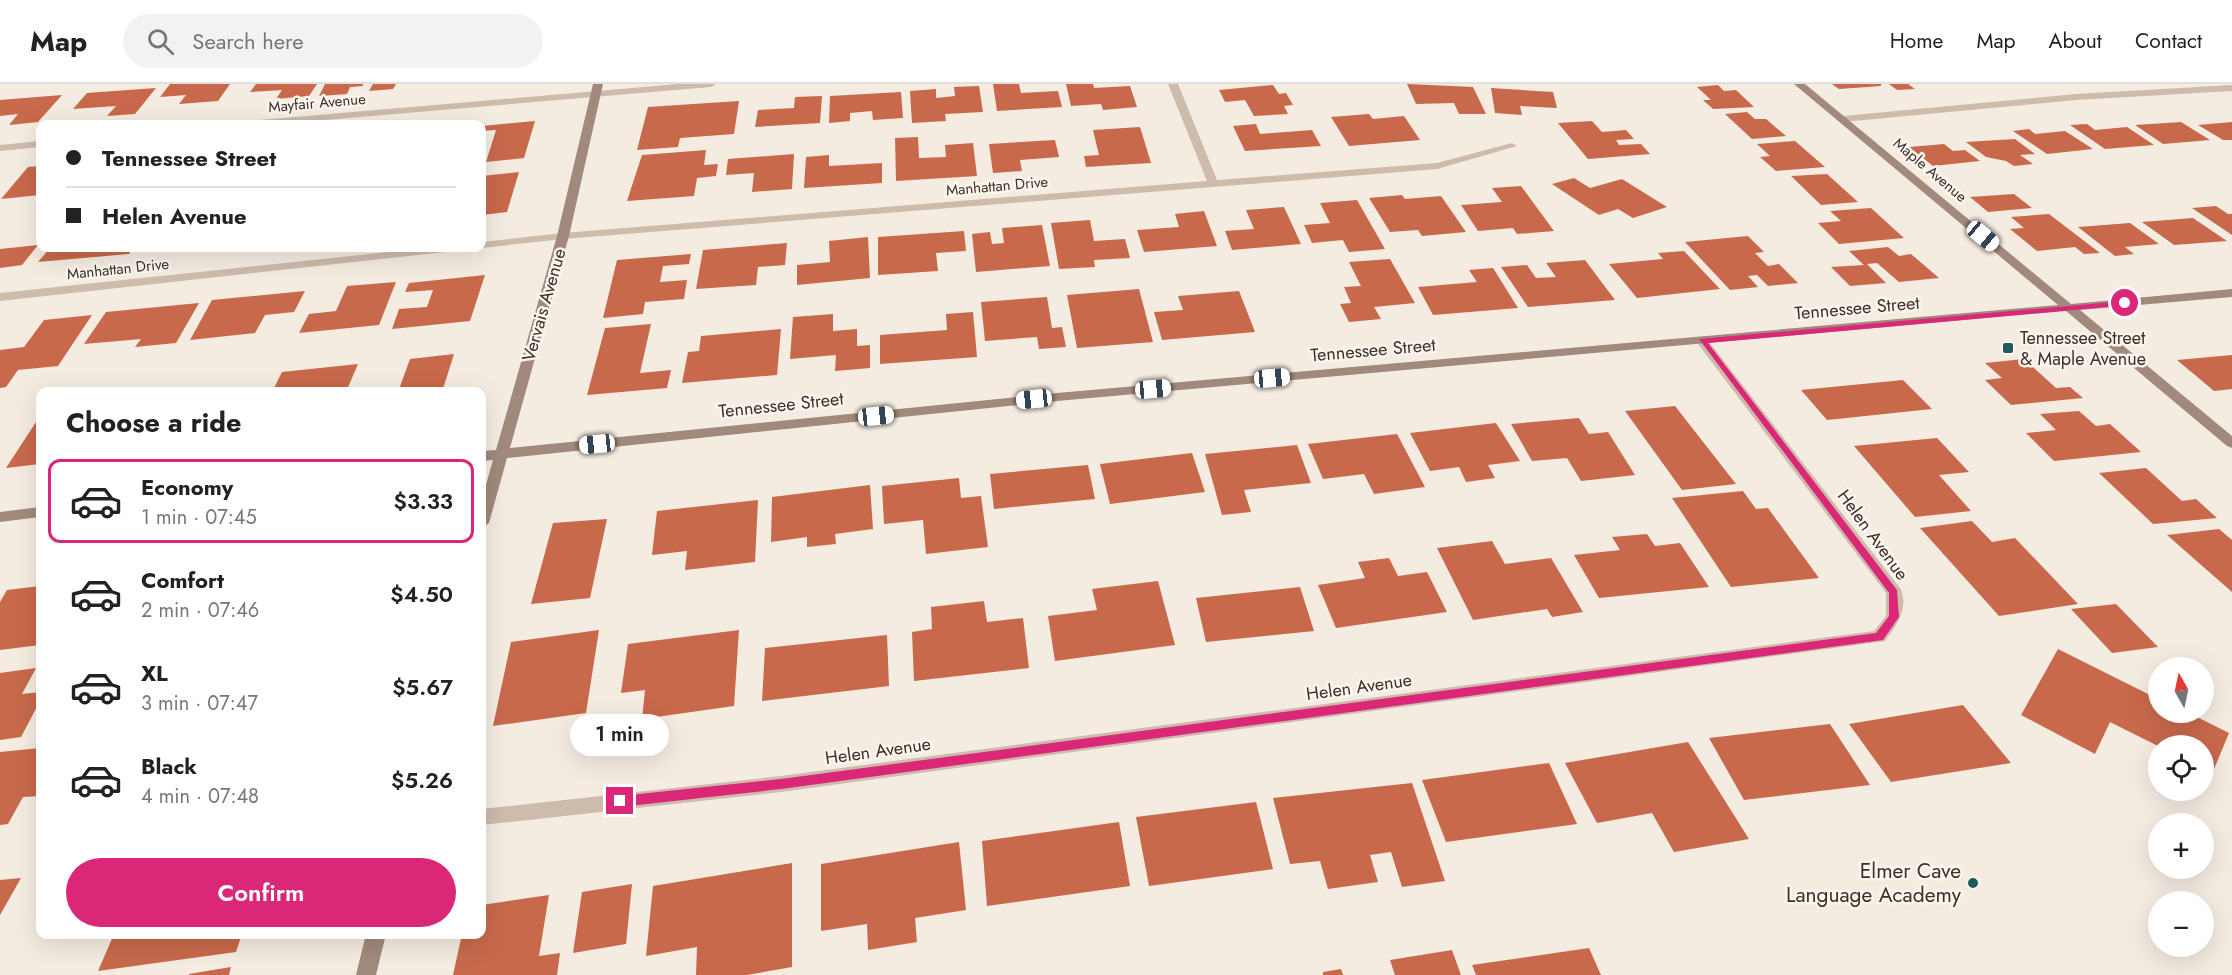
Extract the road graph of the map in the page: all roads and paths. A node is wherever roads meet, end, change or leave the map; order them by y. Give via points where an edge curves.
1 (711, 84) edge
2 (1173, 84) edge
3 (1799, 84) edge
4 (597, 88) edge
5 (2232, 88) edge
6 (1843, 119) junction
7 (288, 120) edge
8 (36, 144) edge
9 (1512, 146) dead end
10 (0, 148) edge
11 (1213, 184) junction
12 (564, 236) junction
13 (486, 244) edge
14 (417, 252) edge
15 (2232, 293) edge
16 (0, 297) edge
17 (2071, 309) junction
18 (1702, 341) junction
19 (2232, 443) edge
20 (501, 454) junction
21 (486, 456) edge
22 (486, 508) edge
23 (36, 512) edge
24 (0, 517) edge
25 (486, 817) edge
26 (375, 939) edge
27 (366, 975) edge

1 - 4 street, Mayfair Avenue
2 - 11 street
3 - 6 main road, Maple Avenue
4 - 7 street, Mayfair Avenue
4 - 12 main road, Vervais Avenue
5 - 6 street via 2076,97
6 - 17 main road, Maple Avenue
8 - 10 street
9 - 11 street, Manhattan Drive via 1437,165
11 - 12 street, Manhattan Drive
12 - 13 street, Manhattan Drive
12 - 20 main road, Vervais Avenue
14 - 16 street, Manhattan Drive
15 - 17 main road, Tennessee Street
17 - 18 main road, Tennessee Street
17 - 19 main road, Maple Avenue
18 - 20 main road, Tennessee Street via 1057,397
18 - 25 street, Helen Avenue via 1894,592 1894,617 1879,637 781,784
20 - 21 main road, Tennessee Street
20 - 22 main road, Vervais Avenue
23 - 24 main road
26 - 27 main road

